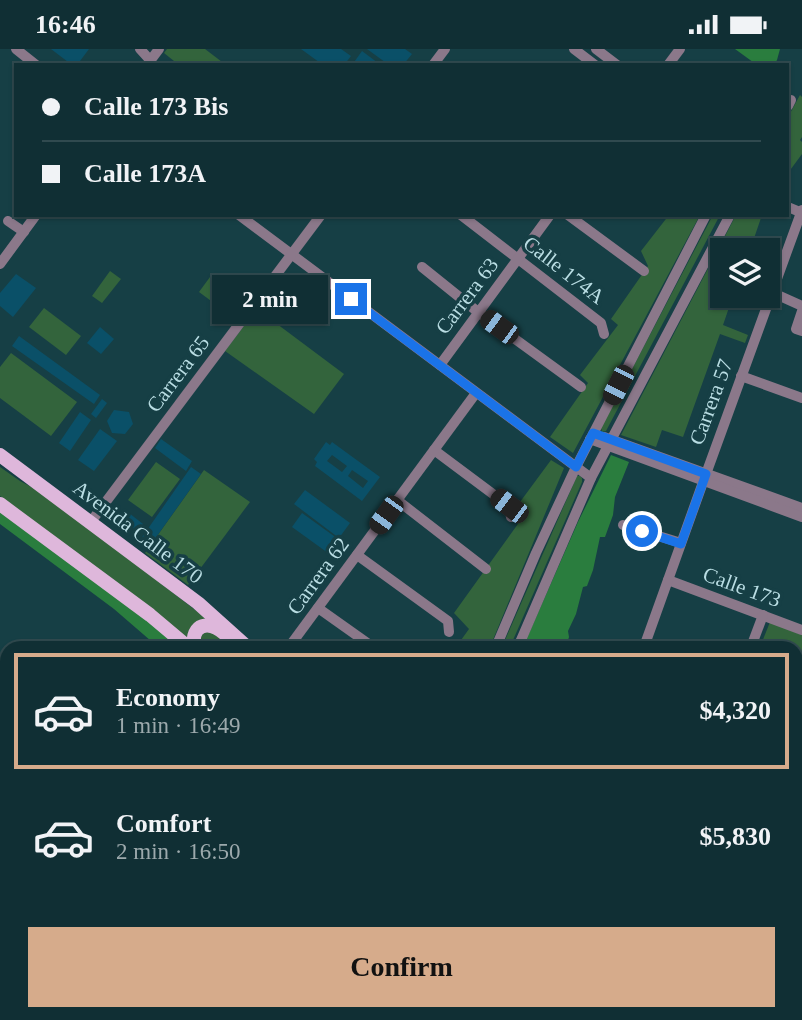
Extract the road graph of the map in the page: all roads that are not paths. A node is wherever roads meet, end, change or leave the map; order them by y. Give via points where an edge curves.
1 (16, 49) edge
2 (140, 49) edge
3 (159, 49) edge
4 (574, 49) edge
5 (598, 49) edge
6 (680, 49) edge
7 (149, 62) edge
8 (34, 63) edge
9 (592, 63) edge
10 (615, 63) edge
11 (669, 63) edge
12 (802, 212) edge
13 (35, 217) edge
14 (242, 217) edge
15 (320, 217) edge
16 (464, 217) edge
17 (549, 217) edge
18 (571, 217) edge
19 (705, 217) edge
20 (729, 217) edge
21 (8, 221) dead end
22 (24, 232) junction
23 (291, 255) junction
24 (519, 259) junction
25 (0, 264) edge
26 (422, 267) dead end
27 (780, 269) edge
28 (644, 271) dead end
29 (780, 297) edge
30 (765, 308) edge
31 (802, 308) edge
32 (478, 312) junction
33 (802, 331) edge
34 (604, 334) dead end
35 (440, 365) junction
36 (741, 376) junction
37 (581, 387) dead end
38 (476, 393) junction
39 (802, 398) edge
40 (591, 436) junction
41 (608, 443) junction
42 (435, 450) junction
43 (0, 455) edge
44 (0, 461) edge
45 (576, 467) junction
46 (591, 478) junction
47 (704, 478) junction
48 (47, 490) junction
49 (397, 500) junction
50 (0, 505) edge
51 (802, 508) edge
52 (511, 517) dead end
53 (802, 517) edge
54 (90, 523) junction
55 (622, 525) dead end
56 (681, 544) junction
57 (357, 555) junction
58 (486, 569) dead end
59 (668, 580) junction
60 (318, 608) junction
61 (763, 615) junction
62 (802, 630) edge
63 (449, 632) dead end
64 (183, 641) edge
65 (192, 641) edge
66 (237, 641) edge
67 (239, 641) edge
68 (293, 641) edge
69 (365, 641) edge
70 (499, 641) edge
71 (521, 641) edge
72 (646, 641) edge
73 (753, 641) edge

1 - 8 street
2 - 7 street
3 - 7 street
4 - 9 street
5 - 9 street
5 - 10 street
6 - 11 street
12 - 27 street, Carrera 57
13 - 22 street
14 - 23 street
15 - 23 street, Carrera 65
16 - 24 street, Calle 174A
17 - 24 street, Carrera 63
18 - 28 street
19 - 40 street
20 - 41 street
21 - 22 street
22 - 25 street
23 - 35 street
23 - 54 street, Carrera 65
24 - 32 street, Carrera 63
24 - 34 street, Calle 174A via 601,323
26 - 32 street
29 - 31 street
30 - 36 street, Carrera 57
31 - 33 street via 796,328
32 - 35 street, Carrera 63
32 - 37 street
35 - 38 street
36 - 39 street
36 - 47 street, Carrera 57
38 - 42 street, Carrera 62
38 - 45 street
40 - 41 street
40 - 45 street
41 - 46 street
41 - 47 street
42 - 49 street, Carrera 62
42 - 52 street via 509,506
43 - 48 main road, Avenida Calle 170
44 - 48 main road
45 - 46 street
45 - 70 street
46 - 71 street
47 - 51 street
47 - 53 street
47 - 56 street, Carrera 57
48 - 54 main road, Avenida Calle 170
49 - 57 street, Carrera 62
49 - 58 street
50 - 64 main road
54 - 67 main road, Avenida Calle 170 via 198,603
55 - 56 street
56 - 59 street, Carrera 57
57 - 60 street, Carrera 62
57 - 63 street via 448,621
59 - 61 street, Calle 173
59 - 72 street, Carrera 57
60 - 68 street, Carrera 62
60 - 69 street
61 - 62 street, Calle 173
61 - 73 street
65 - 66 main road via 197,631 212,625

